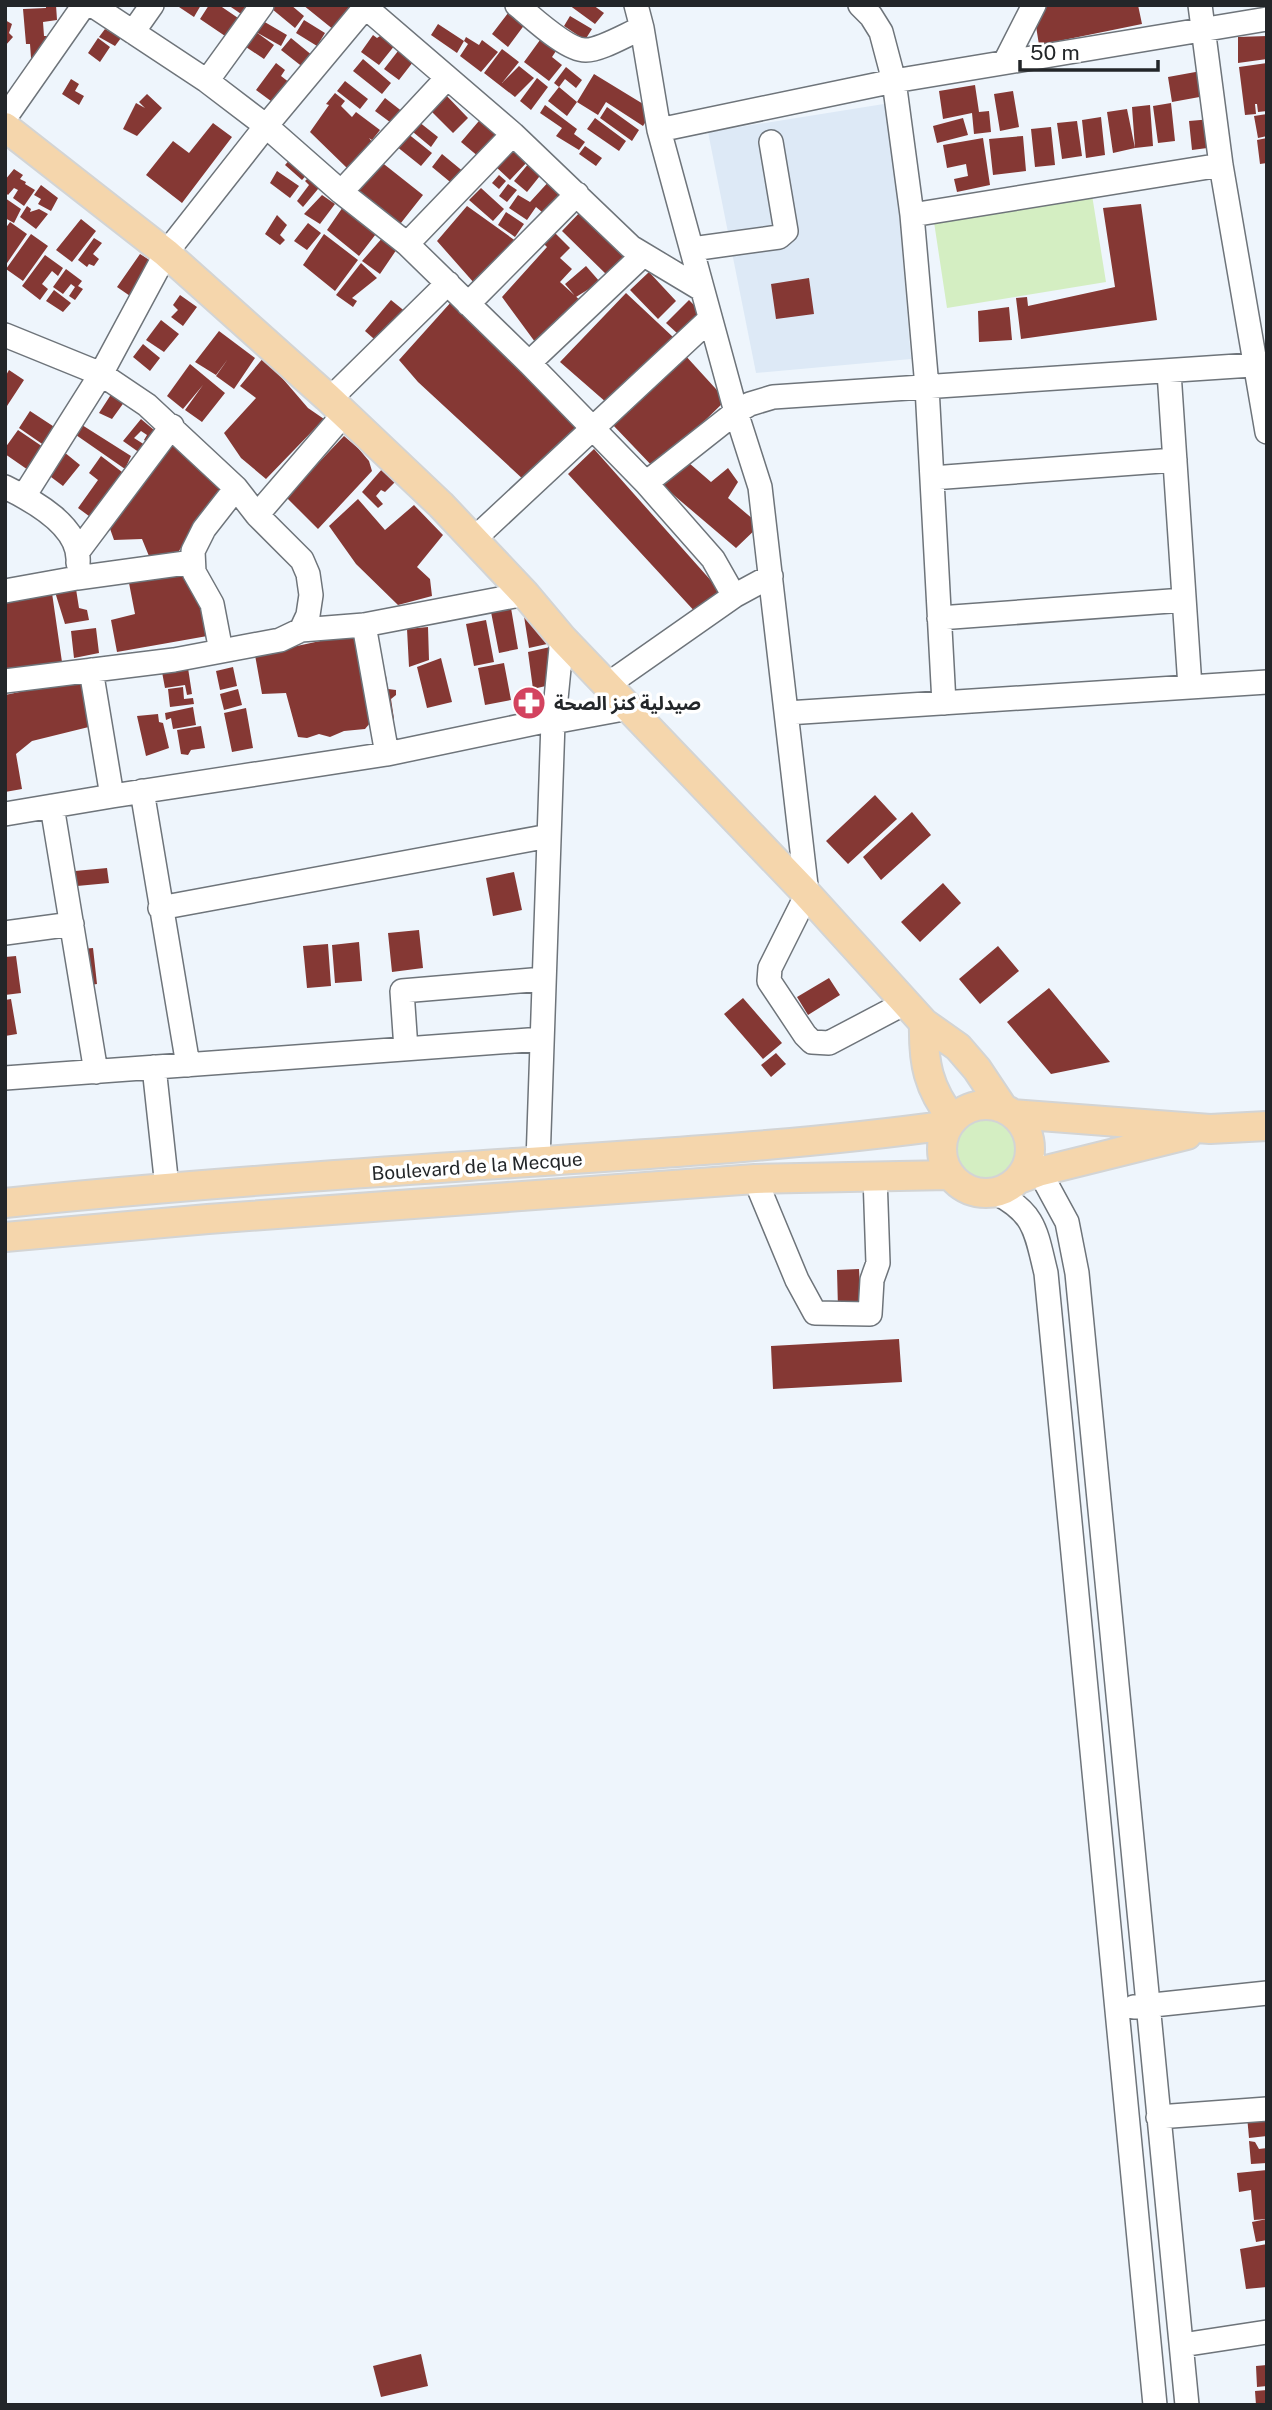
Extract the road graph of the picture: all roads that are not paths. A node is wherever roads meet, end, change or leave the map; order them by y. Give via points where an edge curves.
1 (84, 5) edge
2 (92, 5) edge
3 (152, 5) edge
4 (262, 5) edge
5 (517, 5) edge
6 (636, 5) edge
7 (860, 5) edge
8 (1034, 5) edge
9 (1200, 5) edge
10 (365, 6) edge
11 (1267, 19) edge
12 (642, 28) junction
13 (1205, 29) junction
14 (133, 32) junction
15 (1004, 62) junction
16 (447, 78) junction
17 (894, 80) junction
18 (207, 81) junction
19 (5, 118) edge
20 (266, 125) junction
21 (5, 127) edge
22 (659, 130) junction
23 (513, 134) junction
24 (771, 142) dead end
25 (1221, 165) junction
26 (341, 192) junction
27 (577, 194) junction
28 (912, 215) junction
29 (407, 244) junction
30 (692, 249) junction
31 (166, 253) junction
32 (643, 255) junction
33 (448, 283) junction
34 (701, 289) junction
35 (468, 304) junction
36 (710, 319) junction
37 (5, 335) edge
38 (528, 363) junction
39 (1261, 365) edge
40 (1169, 372) junction
41 (101, 374) junction
42 (927, 387) junction
43 (337, 407) junction
44 (736, 412) junction
45 (172, 426) junction
46 (592, 427) junction
47 (1267, 432) edge
48 (1175, 460) junction
49 (932, 478) junction
50 (646, 483) junction
51 (236, 488) junction
52 (15, 491) edge
53 (257, 515) junction
54 (473, 540) junction
55 (79, 550) junction
56 (193, 562) junction
57 (771, 576) junction
58 (77, 578) junction
59 (5, 590) edge
60 (525, 594) junction
61 (734, 596) junction
62 (1184, 600) junction
63 (939, 618) junction
64 (364, 625) junction
65 (302, 630) junction
66 (562, 638) junction
67 (221, 651) junction
68 (91, 670) junction
69 (5, 681) edge
70 (1267, 682) edge
71 (607, 685) junction
72 (1190, 687) junction
73 (944, 703) junction
74 (629, 708) junction
75 (787, 713) junction
76 (553, 721) junction
77 (387, 754) junction
78 (142, 791) junction
79 (112, 796) junction
80 (52, 806) junction
81 (5, 814) edge
82 (549, 836) junction
83 (807, 894) junction
84 (160, 908) junction
85 (72, 923) junction
86 (5, 933) edge
87 (544, 979) junction
88 (915, 1013) junction
89 (542, 1039) junction
90 (406, 1049) junction
91 (188, 1065) junction
92 (154, 1067) junction
93 (96, 1072) junction
94 (5, 1078) edge
95 (1008, 1111) junction
96 (951, 1122) junction
97 (1267, 1126) edge
98 (1210, 1129) junction
99 (538, 1162) junction
100 (1021, 1174) junction
101 (949, 1175) junction
102 (875, 1176) junction
103 (755, 1179) junction
104 (167, 1187) junction
105 (5, 1203) edge
106 (5, 1237) edge
107 (1267, 1993) edge
108 (1148, 2006) junction
109 (1117, 2009) junction
110 (1267, 2109) edge
111 (1158, 2117) junction
112 (1267, 2332) edge
113 (1182, 2345) junction
114 (1155, 2405) edge
115 (1187, 2405) edge

1 - 19 street
2 - 14 street
3 - 14 street
4 - 18 street
5 - 12 street via 579,50
6 - 12 street
7 - 17 street via 881,33
8 - 15 street
9 - 13 street
10 - 16 street
10 - 20 street
11 - 13 street
12 - 22 street
13 - 15 street
13 - 25 street
14 - 18 street
15 - 17 street
16 - 23 street
16 - 26 street
17 - 22 street
17 - 28 street
18 - 20 street
20 - 26 street
20 - 31 street
21 - 31 main road
22 - 30 street
23 - 27 street
23 - 29 street
24 - 30 street via 786,231 779,237
25 - 28 street
25 - 39 street
26 - 29 street
27 - 32 street
27 - 35 street
28 - 42 street
29 - 33 street
30 - 34 street
31 - 41 street
31 - 43 main road
32 - 34 street
32 - 38 street
33 - 35 street
33 - 43 street
34 - 36 street
35 - 38 street
36 - 44 street
36 - 46 street
37 - 41 street
38 - 46 street
39 - 40 street
39 - 47 street
40 - 42 street
40 - 48 street
41 - 45 street
41 - 52 street
42 - 44 street via 773,397
42 - 49 street
43 - 53 street
43 - 54 main road
44 - 50 street
44 - 57 street via 760,487
45 - 51 street
45 - 55 street
46 - 50 street
46 - 54 street
48 - 49 street
48 - 62 street
49 - 63 street
50 - 61 street via 713,559
51 - 53 street
51 - 56 street via 196,542
52 - 55 street via 63,526
53 - 65 street via 302,560 308,574 310,606
54 - 60 main road
55 - 58 street
56 - 58 street
56 - 67 street via 212,604
57 - 61 street
57 - 75 street
58 - 59 street
60 - 64 street
60 - 66 main road
61 - 71 street
62 - 63 street
62 - 72 street
63 - 73 street
64 - 65 street
64 - 77 street
65 - 67 street via 280,640
66 - 71 main road
66 - 76 street
67 - 68 street
68 - 69 street
68 - 79 street
70 - 72 street
71 - 74 main road
72 - 73 street
73 - 75 street
74 - 76 street
74 - 83 main road
75 - 83 street
76 - 77 street
76 - 82 street
77 - 78 street
78 - 79 street
78 - 84 street
79 - 80 street
80 - 81 street
80 - 85 street
82 - 84 street
82 - 87 street
83 - 88 main road
83 - 88 street via 770,968 769,981 805,1035 812,1042 829,1043
84 - 91 street
85 - 86 street
85 - 93 street
87 - 89 street
87 - 90 street via 402,991
88 - 95 main road via 958,1047
88 - 96 main road via 932,1089
89 - 90 street
89 - 99 street
90 - 91 street
91 - 92 street
92 - 93 street
92 - 104 street
93 - 94 street
95 - 96 main road, Boulevard de la Mecque via 976,1106
95 - 98 main road, Boulevard de la Mecque
95 - 100 main road via 1025,1127 1030,1140
96 - 99 main road, Boulevard de la Mecque via 867,1136
96 - 101 main road via 942,1150
97 - 98 main road
98 - 100 main road
99 - 104 main road, Boulevard de la Mecque
100 - 101 main road via 983,1194 970,1191
100 - 108 street via 1067,1222 1077,1273
100 - 109 street via 1013,1201 1027,1214 1037,1234 1046,1273
101 - 102 main road, Boulevard de la Mecque
102 - 103 main road, Boulevard de la Mecque
102 - 103 street via 878,1263 870,1314 815,1313
103 - 106 main road, Boulevard de la Mecque
104 - 105 main road, Boulevard de la Mecque
107 - 108 street
108 - 109 street
108 - 111 street
109 - 114 street
110 - 111 street
111 - 113 street
112 - 113 street
113 - 115 street

